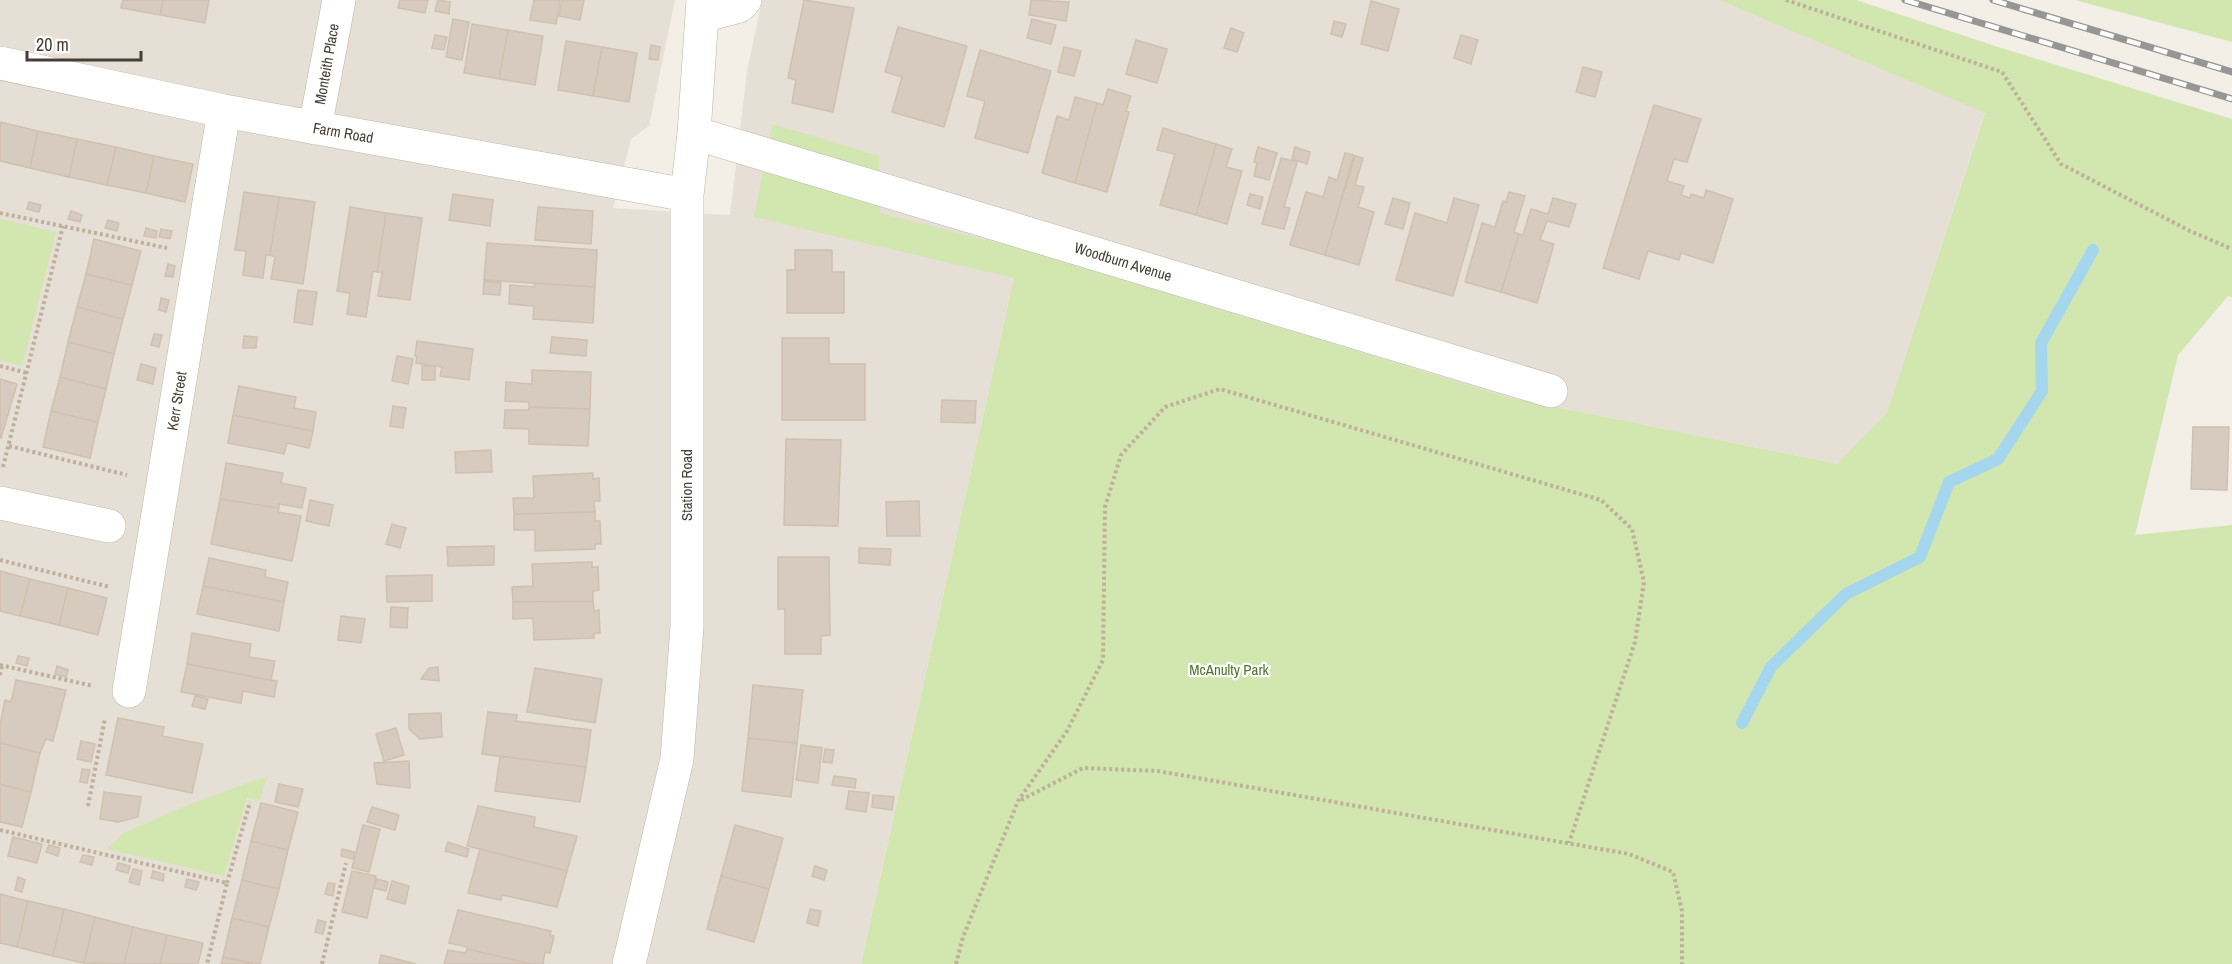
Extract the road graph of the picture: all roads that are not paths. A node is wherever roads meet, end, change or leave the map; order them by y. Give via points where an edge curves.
1 (339, 0) edge
2 (745, 0) edge
3 (702, 8) edge
4 (0, 63) edge
5 (224, 111) junction
6 (315, 128) junction
7 (694, 133) junction
8 (687, 195) junction
9 (1551, 391) dead end
10 (0, 504) edge
11 (109, 526) dead end
12 (120, 691) road end
13 (629, 964) edge

1 - 6 street, Monteith Place
2 - 3 street via 739,6
3 - 7 street, Station Road
4 - 5 street, Farm Road
5 - 6 street, Farm Road
5 - 12 street, Kerr Street via 146,595
6 - 8 street, Farm Road
7 - 8 street, Station Road
7 - 9 street, Woodburn Avenue
8 - 13 street, Station Road via 687,626 678,748
10 - 11 street

